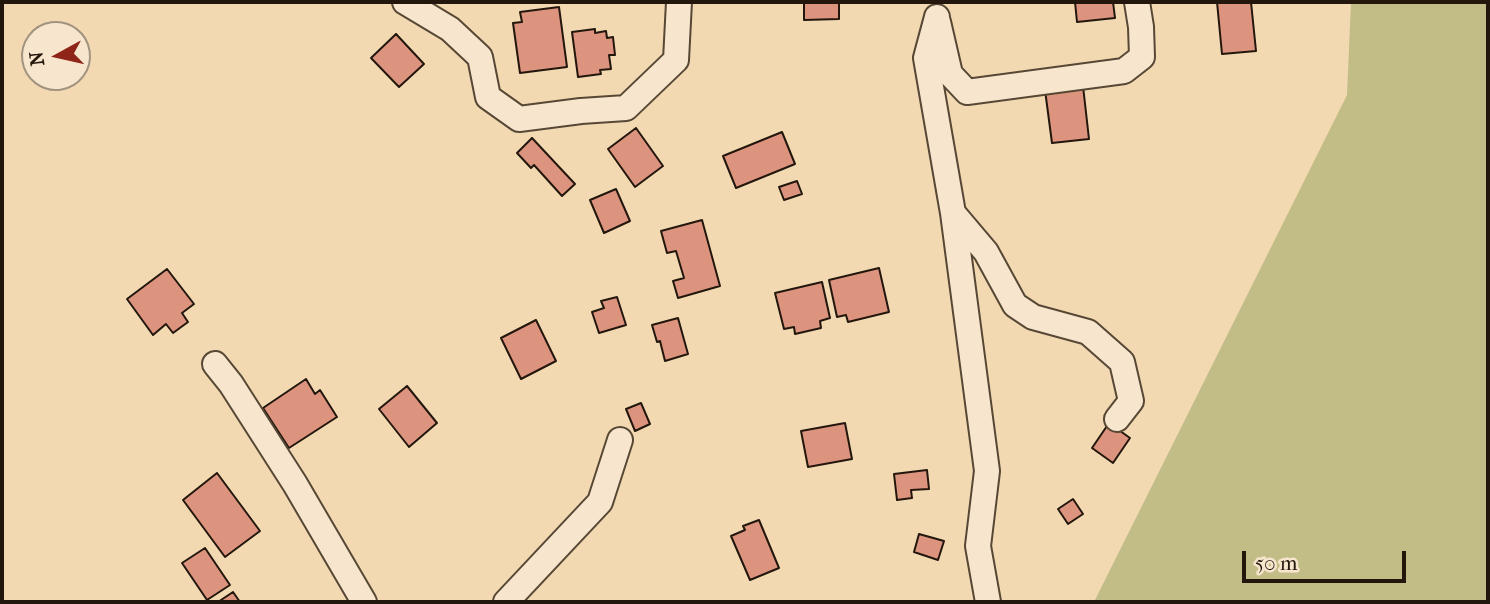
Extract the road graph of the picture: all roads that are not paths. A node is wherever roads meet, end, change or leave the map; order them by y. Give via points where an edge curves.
1 (405, 2) edge
2 (678, 2) edge
3 (1137, 2) edge
4 (935, 9) edge
5 (953, 213) junction
6 (215, 364) dead end
7 (1117, 419) dead end
8 (620, 440) dead end
9 (364, 602) edge
10 (506, 602) edge
11 (988, 602) edge

1 - 2 street via 450,29 480,57 488,97 519,119 626,108 676,60
3 - 4 street via 1142,57 1124,71 967,92 950,74
4 - 5 street via 926,58
5 - 7 street via 986,252 1015,305 1033,317 1088,332 1122,362 1131,401
5 - 11 street via 986,471 978,546
6 - 9 street via 288,473
8 - 10 street via 600,502

